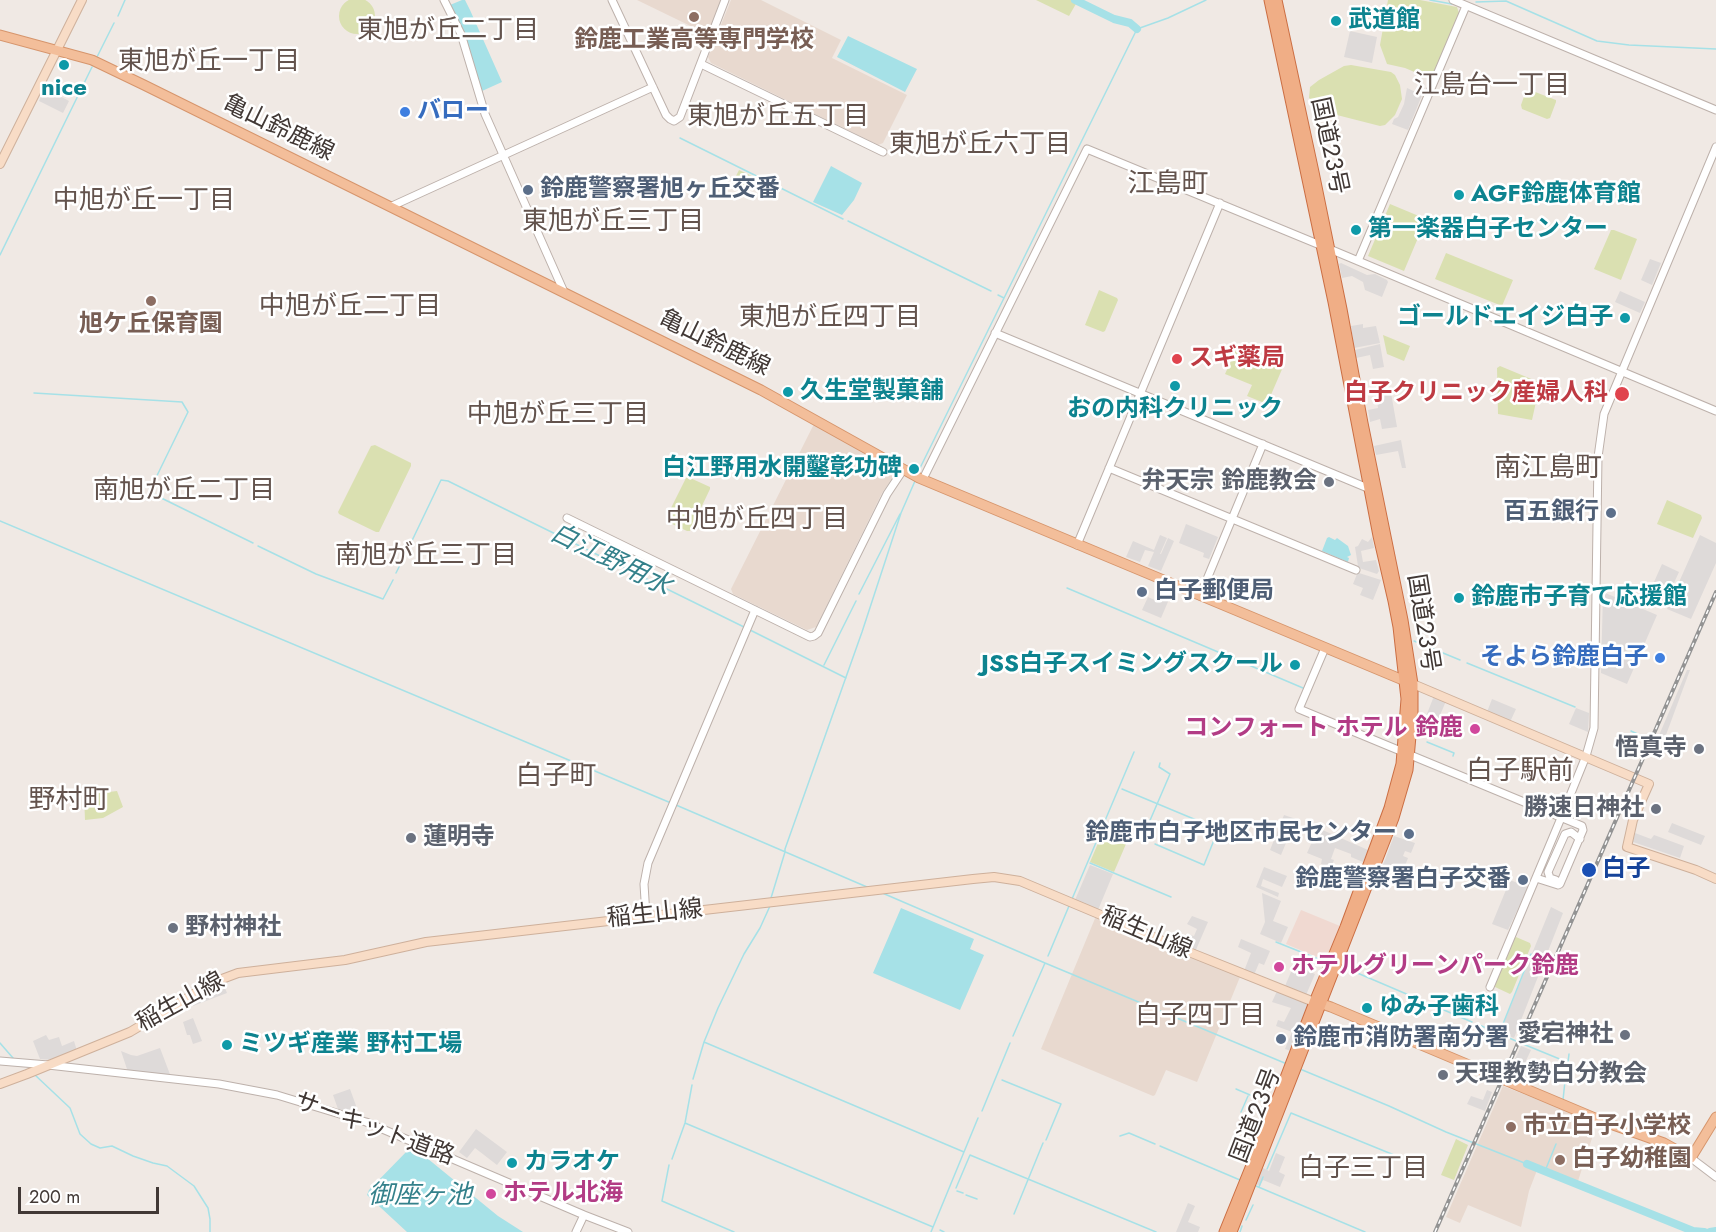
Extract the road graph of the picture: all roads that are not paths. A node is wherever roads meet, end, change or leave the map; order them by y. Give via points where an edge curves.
1 (82, 0) edge
2 (444, 0) edge
3 (612, 0) edge
4 (725, 0) edge
5 (1269, 0) edge
6 (1276, 0) edge
7 (1454, 0) edge
8 (1466, 6) junction
9 (0, 35) edge
10 (57, 50) junction
11 (701, 64) junction
12 (653, 87) junction
13 (1716, 110) edge
14 (1716, 147) edge
15 (883, 152) dead end
16 (503, 155) junction
17 (0, 164) edge
18 (1220, 204) junction
19 (392, 206) junction
20 (1324, 247) junction
21 (1358, 261) junction
22 (564, 292) junction
23 (996, 333) junction
24 (1622, 372) junction
25 (1141, 394) junction
26 (1716, 411) edge
27 (1263, 444) junction
28 (1109, 468) junction
29 (903, 470) junction
30 (923, 479) junction
31 (1373, 490) junction
32 (567, 518) dead end
33 (1232, 519) junction
34 (1077, 544) junction
35 (1356, 570) dead end
36 (1200, 596) junction
37 (755, 610) junction
38 (1325, 648) junction
39 (1408, 683) junction
40 (1406, 753) junction
41 (1586, 756) junction
42 (1561, 818) junction
43 (1580, 839) junction
44 (1536, 878) junction
45 (1563, 879) junction
46 (1716, 879) edge
47 (646, 916) junction
48 (1490, 987) dead end
49 (1318, 1003) junction
50 (0, 1061) edge
51 (48, 1065) junction
52 (1293, 1066) junction
53 (0, 1084) edge
54 (1716, 1117) edge
55 (1691, 1158) junction
56 (1716, 1177) edge
57 (584, 1215) junction
58 (576, 1232) edge
59 (628, 1232) edge
60 (1224, 1232) edge
61 (1232, 1232) edge

1 - 10 main road
2 - 16 street via 461,34 485,114
3 - 12 street
4 - 11 street
5 - 20 highway, 国道23号
6 - 20 highway, 国道23号 via 1314,172
7 - 8 street
8 - 13 street
8 - 21 street
9 - 10 main road, 亀山鈴鹿線
10 - 17 main road
10 - 19 main road, 亀山鈴鹿線 via 92,60
11 - 12 street via 676,120 668,118
11 - 15 street
12 - 16 street
14 - 24 street
16 - 19 street
16 - 22 street
18 - 20 street
18 - 23 street via 1088,149
18 - 25 street
19 - 22 main road, 亀山鈴鹿線
20 - 21 street
20 - 31 highway, 国道23号
21 - 24 street
22 - 29 main road, 亀山鈴鹿線 via 761,390
23 - 25 street
23 - 30 street
24 - 26 street
24 - 41 street via 1607,407 1599,442 1594,728
25 - 27 street
25 - 28 street
27 - 31 street
27 - 33 street
28 - 33 street
28 - 34 street
29 - 30 main road, 亀山鈴鹿線
29 - 37 street via 886,494 817,635 810,637
30 - 34 main road, 亀山鈴鹿線
31 - 39 highway, 国道23号 via 1406,634
32 - 37 street
33 - 35 street
33 - 36 street
34 - 36 main road, 亀山鈴鹿線
36 - 38 main road, 亀山鈴鹿線
37 - 47 street via 645,873
38 - 39 main road, 亀山鈴鹿線
38 - 40 street via 1299,709
39 - 40 highway, 国道23号 via 1413,713
39 - 41 main road
40 - 42 street
40 - 49 highway, 国道23号 via 1403,790 1394,818
41 - 42 street
41 - 46 main road via 1650,784 1633,820 1627,847
42 - 43 street via 1582,826
42 - 44 street
43 - 45 street
43 - 45 street via 1566,833 1548,872 1554,880
44 - 45 street via 1558,885
44 - 48 street
47 - 49 main road, 稲生山線 via 994,877 1020,881
47 - 51 main road, 稲生山線 via 426,942 345,960 238,973 214,982 130,1032
49 - 52 highway, 国道23号
49 - 55 main road via 1602,1121 1665,1143
50 - 51 street, サーキット道路
51 - 53 main road, 稲生山線
51 - 57 street, サーキット道路 via 230,1086 295,1100 366,1122
52 - 60 highway, 国道23号
52 - 61 highway, 国道23号
54 - 55 main road
55 - 56 street
57 - 58 street
57 - 59 street, サーキット道路

